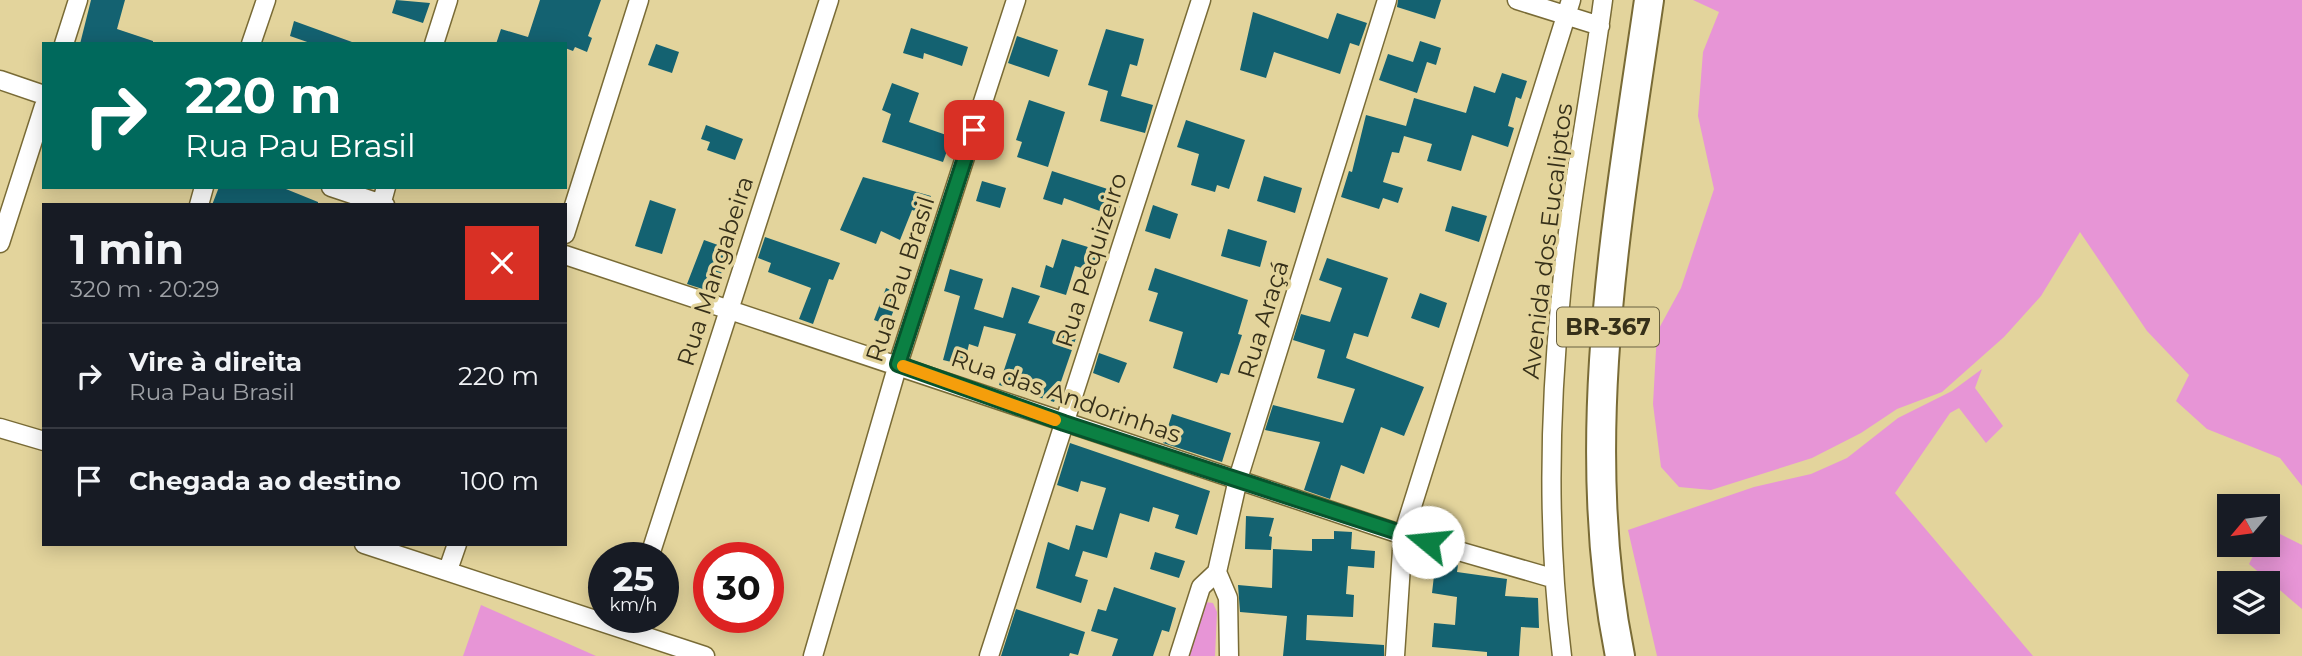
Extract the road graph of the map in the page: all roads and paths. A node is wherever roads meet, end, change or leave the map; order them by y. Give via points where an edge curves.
1 (78, 0) edge
2 (266, 0) edge
3 (449, 0) edge
4 (639, 0) edge
5 (829, 0) edge
6 (1016, 0) edge
7 (1201, 0) edge
8 (1387, 0) edge
9 (1517, 0) edge
10 (1603, 0) edge
11 (1649, 0) edge
12 (1568, 8) edge
13 (1600, 26) junction
14 (65, 42) edge
15 (252, 42) edge
16 (435, 42) edge
17 (0, 80) edge
18 (42, 93) edge
19 (42, 112) edge
20 (339, 189) edge
21 (383, 200) edge
22 (567, 228) edge
23 (0, 243) edge
24 (567, 256) edge
25 (729, 309) junction
26 (898, 364) junction
27 (1064, 423) junction
28 (0, 428) edge
29 (42, 440) edge
30 (1238, 479) junction
31 (1403, 536) junction
32 (654, 542) edge
33 (370, 546) edge
34 (456, 546) edge
35 (448, 570) junction
36 (1217, 572) junction
37 (1552, 578) junction
38 (588, 612) edge
39 (650, 633) edge
40 (705, 656) edge
41 (813, 656) edge
42 (989, 656) edge
43 (1179, 656) edge
44 (1229, 656) edge
45 (1395, 656) edge
46 (1562, 656) edge
47 (1620, 656) edge

1 - 14 street
2 - 15 street
3 - 16 street
4 - 22 street
5 - 25 street, Rua Mangabeira
6 - 26 street, Rua Pau Brasil
7 - 27 street, Rua Pequizeiro
8 - 30 street, Rua Araçá
9 - 12 street
10 - 13 street, Avenida dos Eucaliptos
11 - 47 main road, BR-367 via 1616,228 1602,417 1603,516
12 - 13 street
12 - 31 street
13 - 37 street, Avenida dos Eucaliptos via 1561,294 1552,421
17 - 18 street
19 - 23 street
20 - 21 street
24 - 25 street, Rua das Andorinhas
25 - 26 street, Rua das Andorinhas
25 - 32 street, Rua Mangabeira
26 - 27 street, Rua das Andorinhas
26 - 41 street, Rua Pau Brasil
27 - 30 street, Rua das Andorinhas
27 - 42 street, Rua Pequizeiro
28 - 29 street
30 - 31 street, Rua das Andorinhas
30 - 36 street, Rua Araçá
31 - 37 street, Rua das Andorinhas
31 - 45 street
33 - 35 street
34 - 35 street
35 - 38 street
36 - 43 street via 1201,587
36 - 44 street via 1228,598
37 - 46 street, Avenida dos Eucaliptos
39 - 40 street

